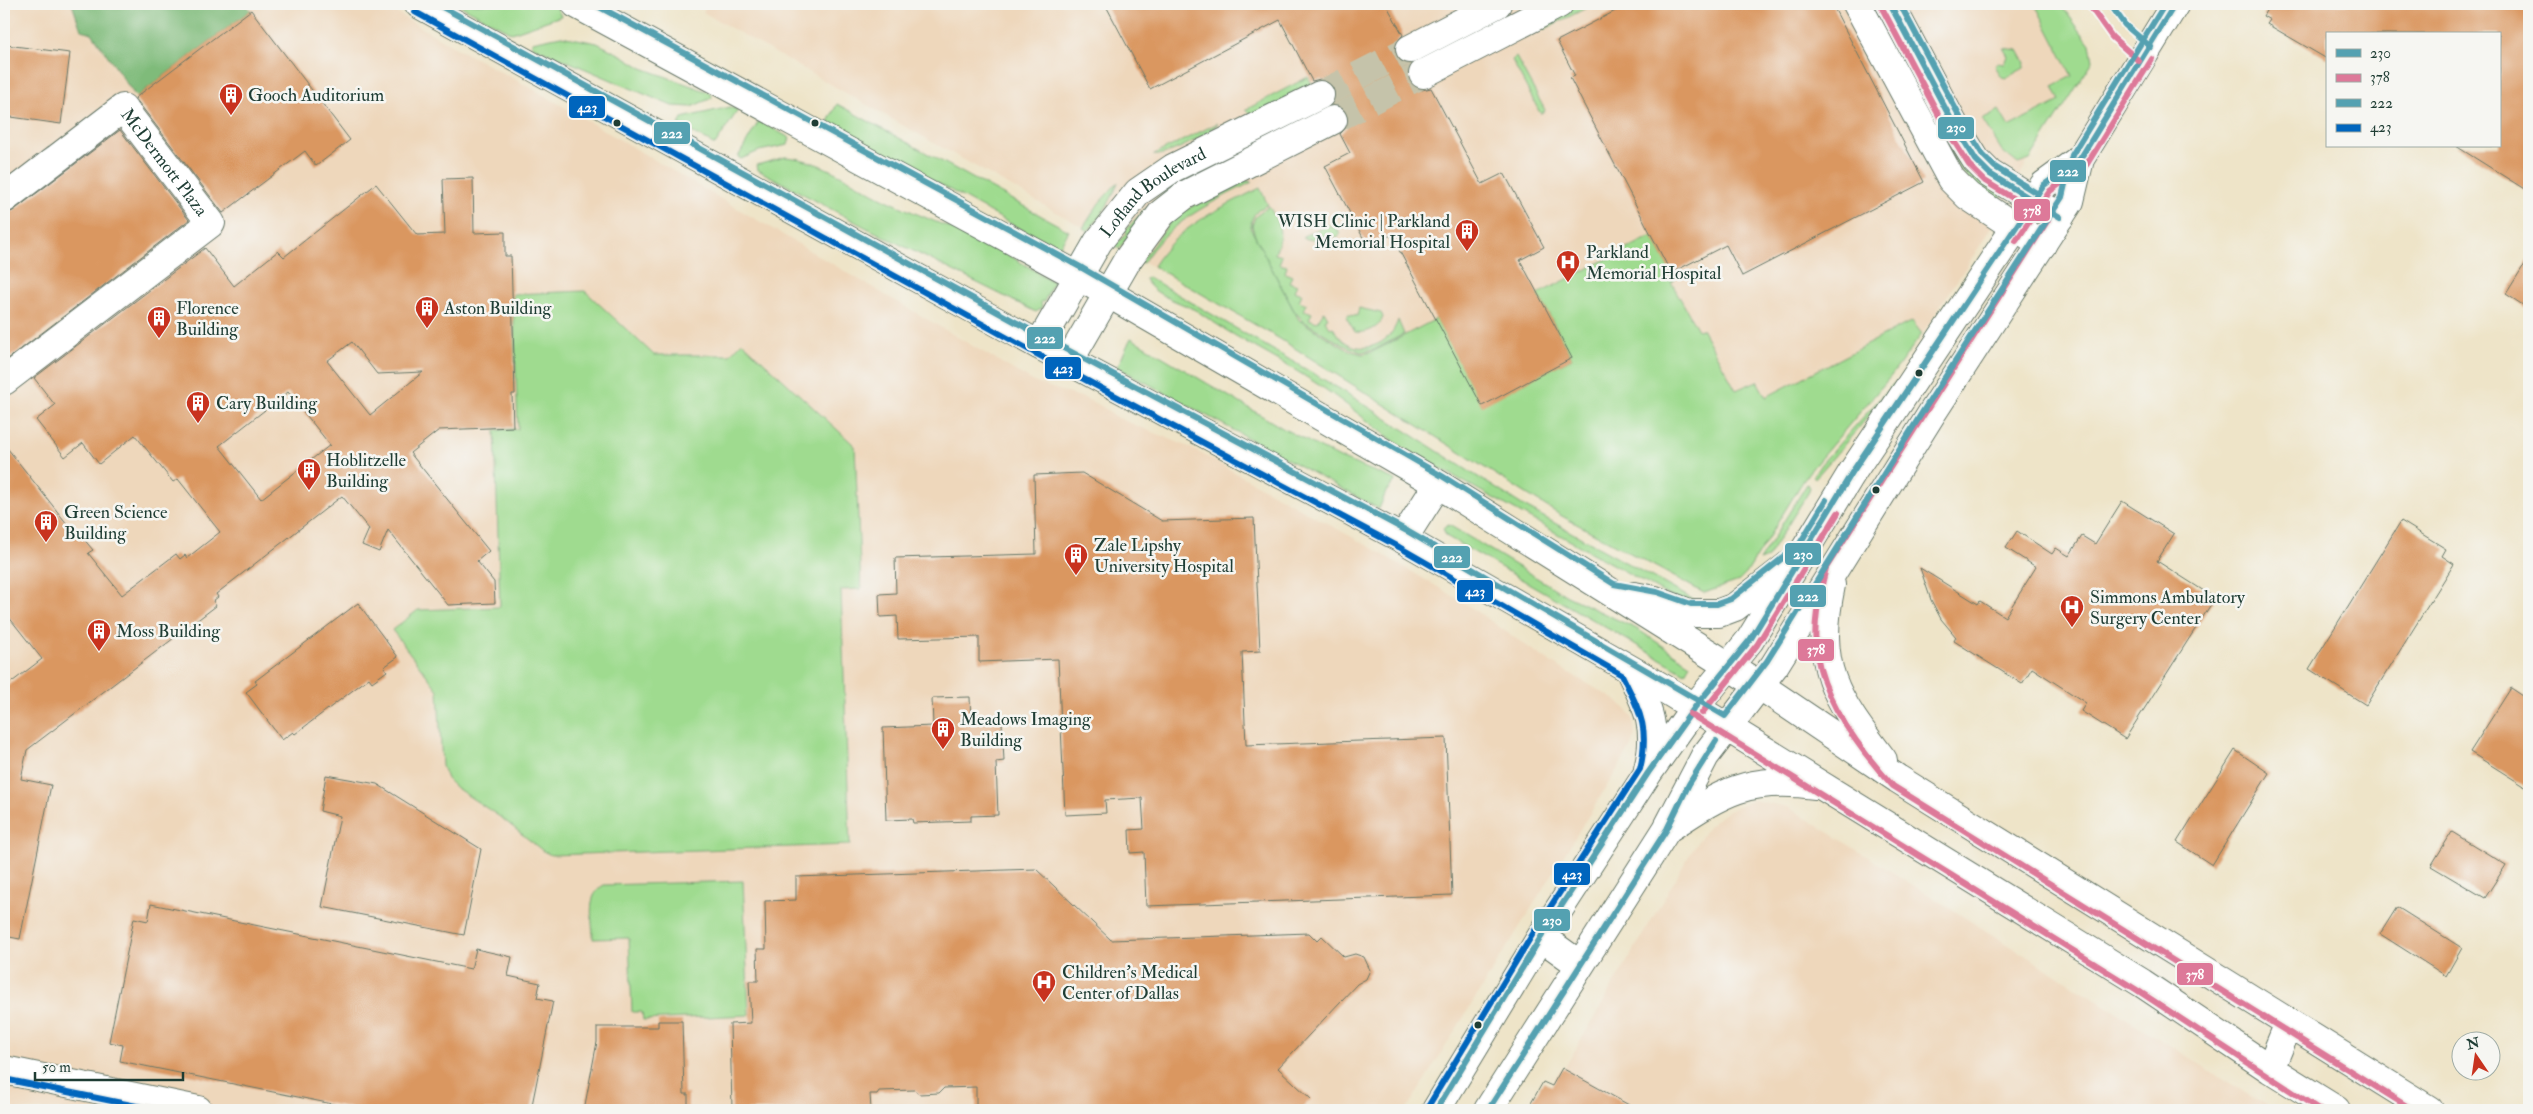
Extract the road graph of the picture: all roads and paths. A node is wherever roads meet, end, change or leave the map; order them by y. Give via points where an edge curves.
1 (419, 4) edge
2 (576, 4) edge
3 (1497, 4) edge
4 (1559, 4) edge
5 (1857, 4) edge
6 (1890, 4) edge
7 (2175, 4) edge
8 (1410, 49) tunnel mouth
9 (1424, 74) tunnel mouth
10 (1320, 95) tunnel mouth
11 (1333, 120) tunnel mouth
12 (1244, 134) junction
13 (1257, 159) junction
14 (2080, 159) junction
15 (4, 199) edge
16 (2033, 201) junction
17 (2060, 217) junction
18 (2014, 228) junction
19 (2042, 245) junction
20 (1078, 276) junction
21 (1108, 294) junction
22 (1038, 345) junction
23 (1070, 361) junction
24 (4, 381) edge
25 (1438, 484) junction
26 (1403, 539) junction
27 (1806, 551) junction
28 (1834, 571) junction
29 (1611, 592) junction
30 (1728, 666) junction
31 (1629, 669) junction
32 (1759, 686) junction
33 (1695, 708) junction
34 (1727, 727) junction
35 (1648, 773) junction
36 (1898, 779) junction
37 (1818, 785) junction
38 (1667, 829) junction
39 (2039, 867) junction
40 (2015, 904) junction
41 (1541, 937) junction
42 (1580, 965) junction
43 (2289, 1023) junction
44 (2270, 1069) junction
45 (4, 1070) edge
46 (198, 1110) edge
47 (1436, 1110) edge
48 (1488, 1110) edge
49 (2336, 1110) edge
50 (2429, 1110) edge

1 - 22 main road
2 - 20 main road
3 - 8 main road
4 - 9 main road
5 - 18 main road via 1951,179 1968,196
6 - 16 main road via 1976,160 1990,174
7 - 14 main road
10 - 12 main road, Lofland Boulevard
11 - 13 main road, Lofland Boulevard
12 - 13 main road
12 - 20 main road, Lofland Boulevard via 1173,168 1138,192 1103,234
13 - 21 main road, Lofland Boulevard via 1185,195 1162,213 1132,252
14 - 16 main road via 2044,185
14 - 17 main road via 2070,201
15 - 24 main road, McDermott Plaza via 123,108 211,222
16 - 17 main road
16 - 18 main road
17 - 19 main road
18 - 19 main road
18 - 27 main road via 1853,471
19 - 28 main road
20 - 21 main road
20 - 22 main road, Lofland Boulevard
21 - 23 main road, Lofland Boulevard
21 - 25 main road
22 - 23 main road
23 - 26 main road
25 - 26 main road
25 - 29 main road
26 - 31 main road
27 - 29 main road via 1735,607 1719,613 1688,614 1655,600
27 - 30 main road via 1750,640
28 - 32 main road
28 - 36 main road via 1824,630 1830,672 1841,700 1856,724
29 - 30 main road
30 - 32 main road
30 - 33 main road
31 - 33 main road
31 - 35 main road via 1649,711 1653,729 1654,748
32 - 34 main road
32 - 36 main road
33 - 34 main road
33 - 35 main road
34 - 37 main road
34 - 38 main road via 1705,756
35 - 41 main road
36 - 39 main road
37 - 38 main road via 1788,781 1741,786 1714,797
37 - 40 main road
38 - 42 main road
39 - 40 main road
39 - 43 main road
40 - 44 main road via 2142,983
41 - 42 main road
41 - 47 main road
42 - 48 main road
43 - 44 main road
43 - 50 main road
44 - 49 main road
45 - 46 main road

